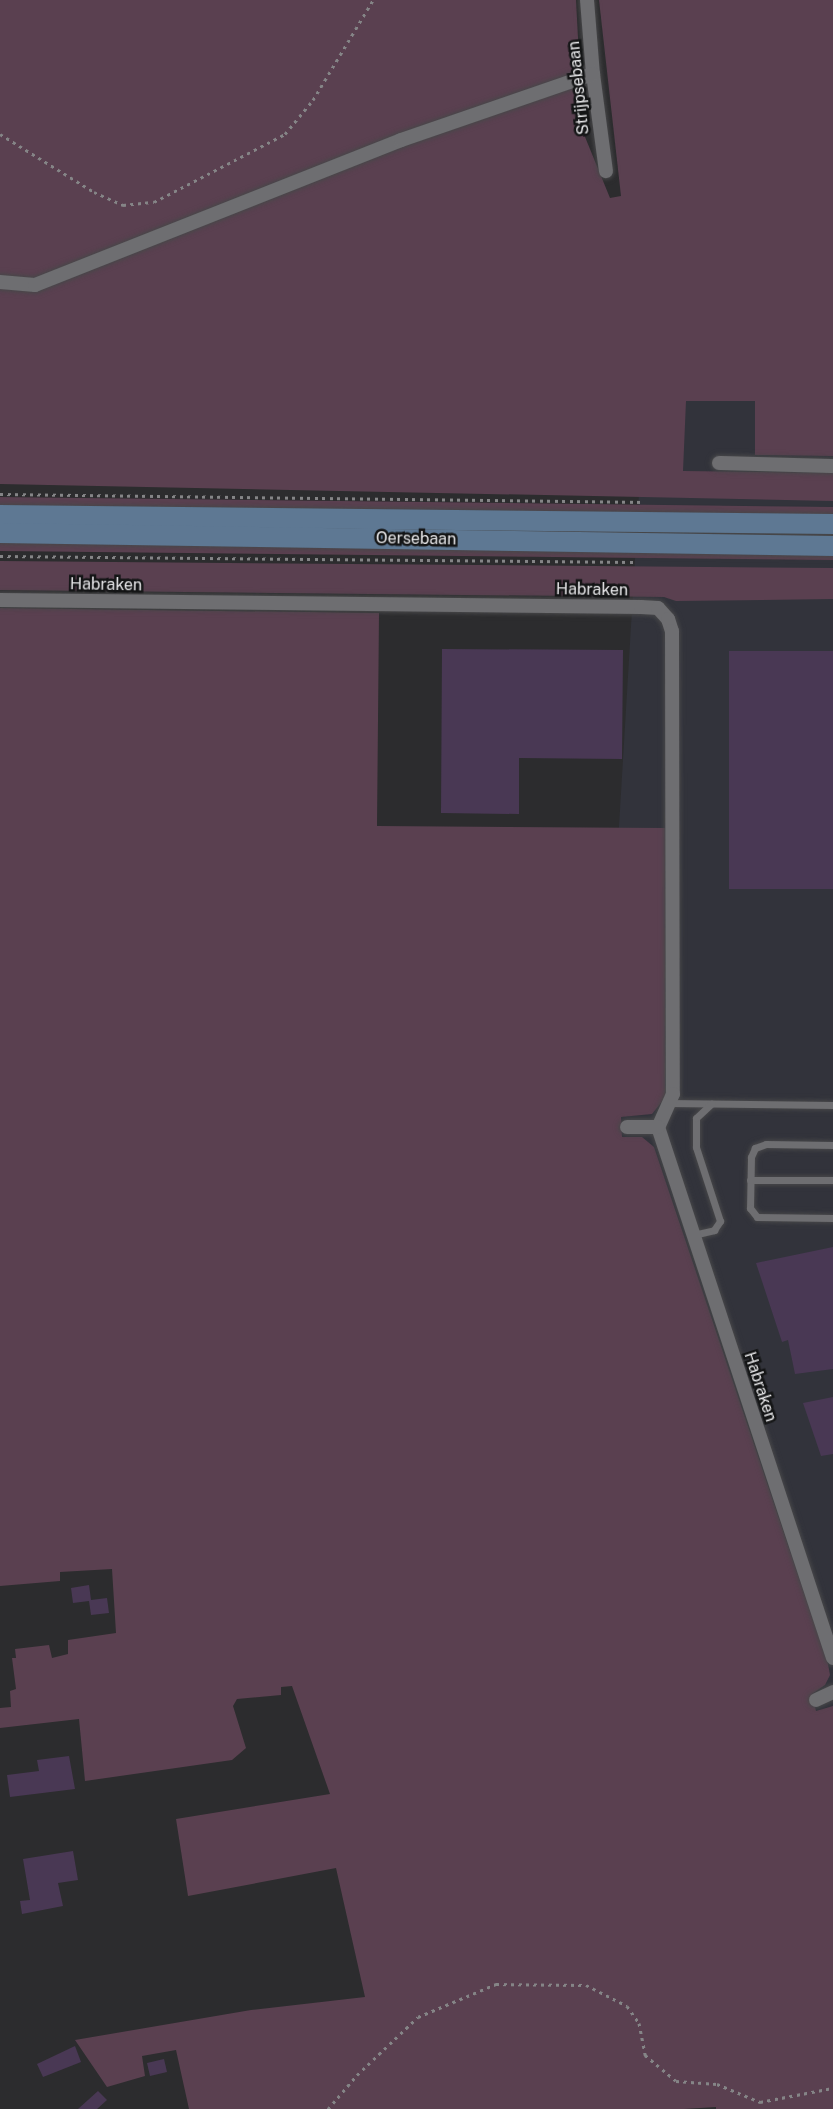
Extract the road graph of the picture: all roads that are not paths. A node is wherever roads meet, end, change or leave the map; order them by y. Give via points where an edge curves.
1 (587, 0) edge
2 (593, 74) junction
3 (606, 171) dead end
4 (0, 282) edge
5 (718, 463) dead end
6 (833, 466) edge
7 (0, 515) edge
8 (833, 524) edge
9 (0, 533) edge
10 (833, 546) edge
11 (0, 600) edge
12 (669, 1103) junction
13 (711, 1104) junction
14 (833, 1105) edge
15 (627, 1126) dead end
16 (658, 1127) junction
17 (833, 1145) edge
18 (750, 1180) junction
19 (833, 1180) edge
20 (833, 1218) edge
21 (693, 1235) junction
22 (833, 1658) edge
23 (833, 1692) edge
24 (816, 1700) dead end

1 - 2 street, Strijpsebaan
2 - 3 street, Strijpsebaan
2 - 4 street via 401,140 35,285
5 - 6 street
7 - 8 main road, Oersebaan
9 - 10 main road, Oersebaan
11 - 12 street, Habraken via 658,609 668,619 672,631 673,1094
12 - 13 lane
12 - 16 street, Habraken
13 - 14 lane
13 - 21 lane via 696,1118 696,1148 720,1221 714,1230
15 - 16 street
16 - 21 street, Habraken
17 - 18 lane via 766,1144 755,1148
18 - 19 lane
18 - 20 lane via 750,1208 757,1217
21 - 22 street, Habraken
23 - 24 street

